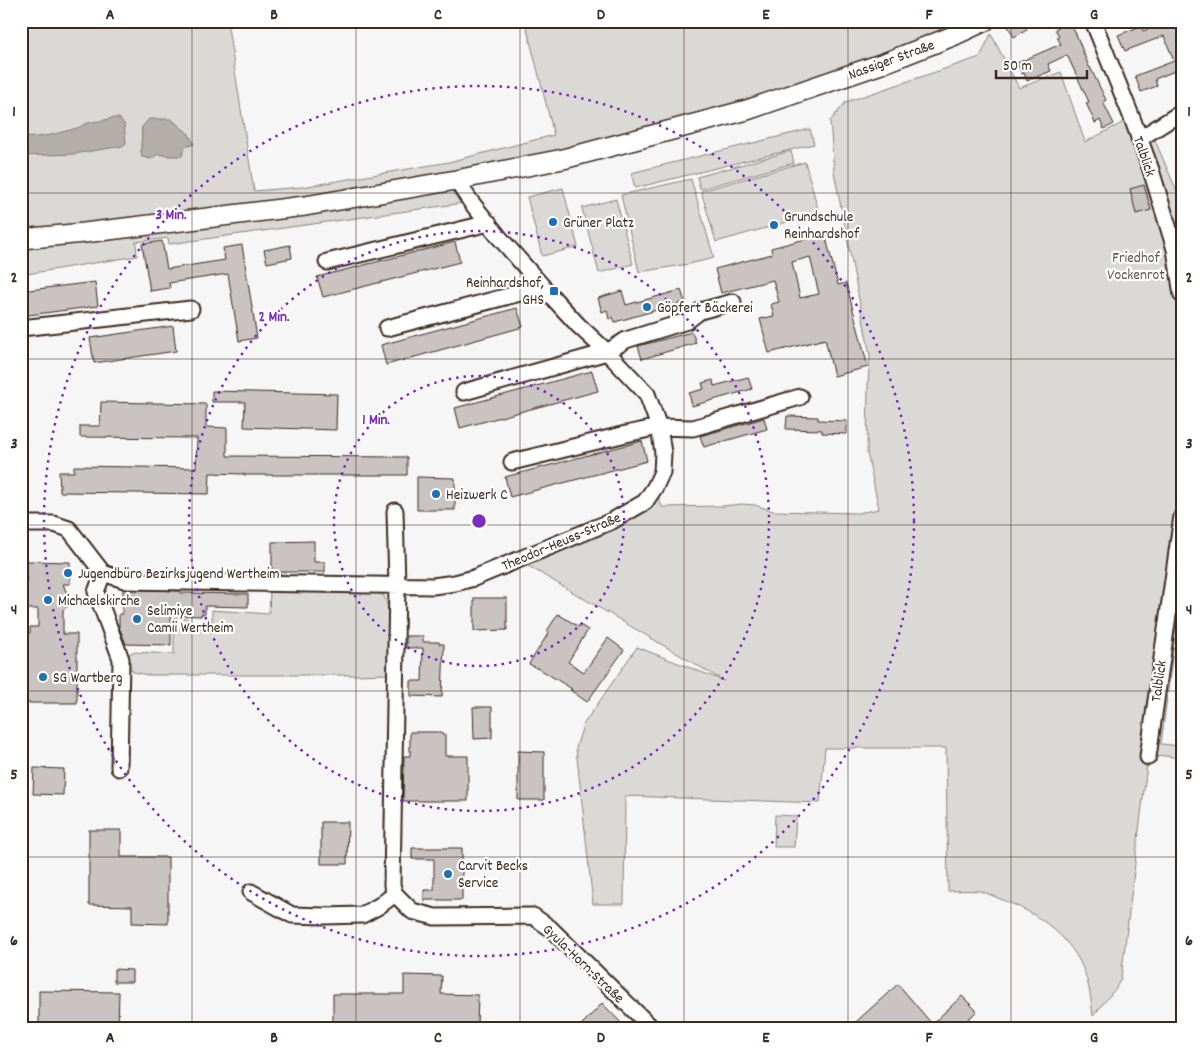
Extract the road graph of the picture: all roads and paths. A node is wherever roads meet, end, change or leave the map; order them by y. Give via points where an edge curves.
1 (986, 21) edge
2 (1093, 21) edge
3 (1182, 112) edge
4 (1140, 139) junction
5 (456, 180) junction
6 (489, 222) junction
7 (21, 239) edge
8 (327, 262) dead end
9 (543, 287) junction
10 (1182, 295) edge
11 (732, 302) dead end
12 (191, 309) dead end
13 (21, 328) edge
14 (387, 328) dead end
15 (606, 352) junction
16 (464, 392) dead end
17 (800, 397) dead end
18 (659, 427) junction
19 (512, 462) dead end
20 (395, 512) dead end
21 (1182, 516) edge
22 (21, 524) edge
23 (103, 573) junction
24 (397, 584) junction
25 (1148, 757) dead end
26 (119, 768) dead end
27 (251, 892) dead end
28 (395, 894) junction
29 (652, 1029) edge

1 - 5 main road, Nassiger Straße via 884,63 746,110 563,159
2 - 4 street, Talblick
3 - 4 street
4 - 10 street, Talblick via 1175,249
5 - 6 street, Theodor-Heuss-Straße
5 - 7 main road, Nassiger Straße via 305,206
6 - 8 street
6 - 9 street, Theodor-Heuss-Straße
9 - 14 street
9 - 15 street, Theodor-Heuss-Straße
11 - 15 street via 700,311 687,321 626,340
12 - 13 street
15 - 16 street
15 - 18 street, Theodor-Heuss-Straße via 647,394
17 - 18 street via 692,428
18 - 19 street
18 - 24 street, Theodor-Heuss-Straße via 662,472 645,502 612,521 474,578 433,586
20 - 24 street
21 - 25 street, Talblick
22 - 23 street via 54,524 69,529
23 - 24 street, Theodor-Heuss-Straße via 126,581
23 - 26 street via 96,592 121,659
24 - 28 street via 392,885
27 - 28 street via 292,915 324,916 362,915
28 - 29 street, Gyula-Horn-Straße via 412,911 435,917 533,916 550,928

